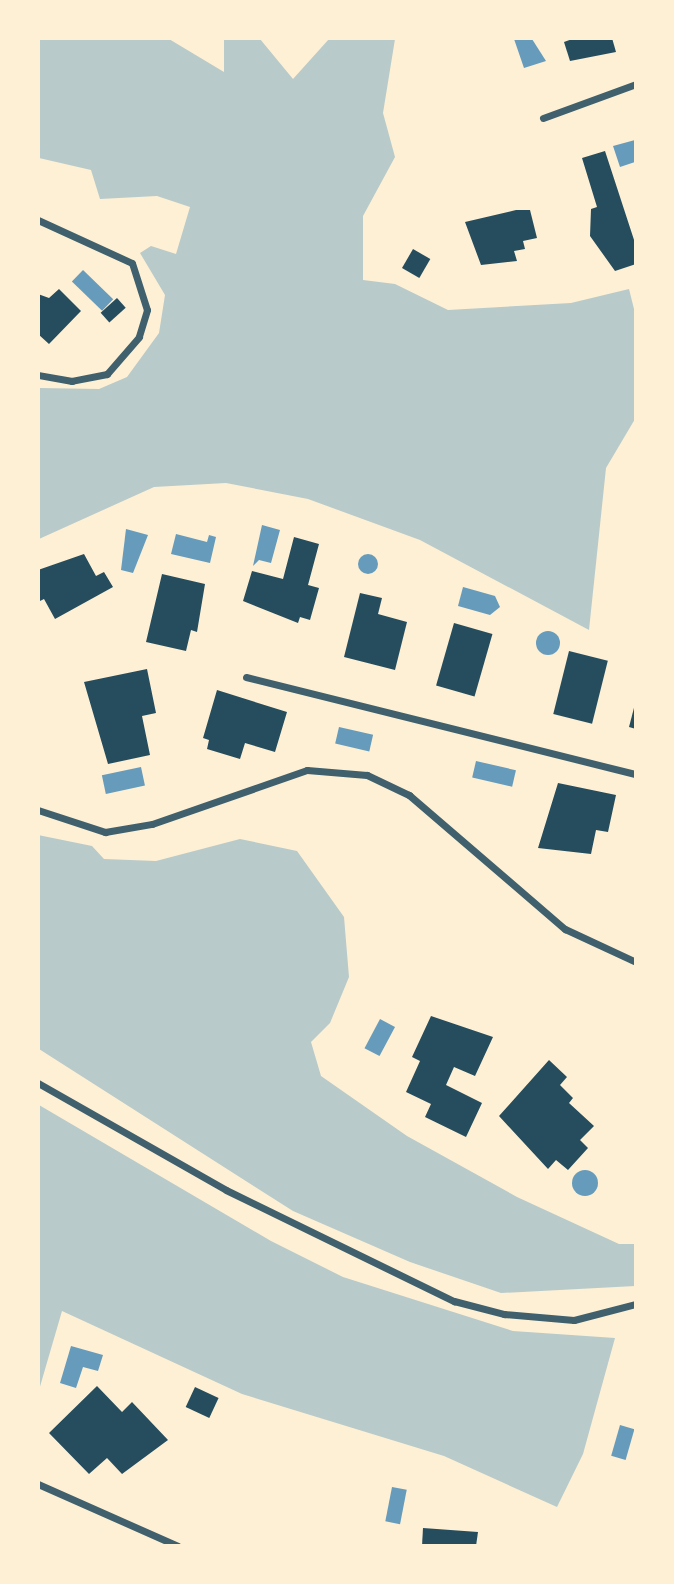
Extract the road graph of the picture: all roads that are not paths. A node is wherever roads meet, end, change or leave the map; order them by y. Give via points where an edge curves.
1 (635, 84) edge
2 (543, 118) dead end
3 (38, 220) edge
4 (38, 376) edge
5 (246, 677) dead end
6 (635, 775) edge
7 (38, 810) edge
8 (635, 962) edge
9 (38, 1083) edge
10 (635, 1304) edge
11 (38, 1483) edge
12 (178, 1545) edge

1 - 2 street
3 - 4 street via 132,263 147,310 139,337 107,374 72,382
5 - 6 street
7 - 8 street via 105,832 152,824 307,771 367,775 409,795 565,929
9 - 10 street via 226,1190 454,1301 504,1314 574,1320
11 - 12 street

